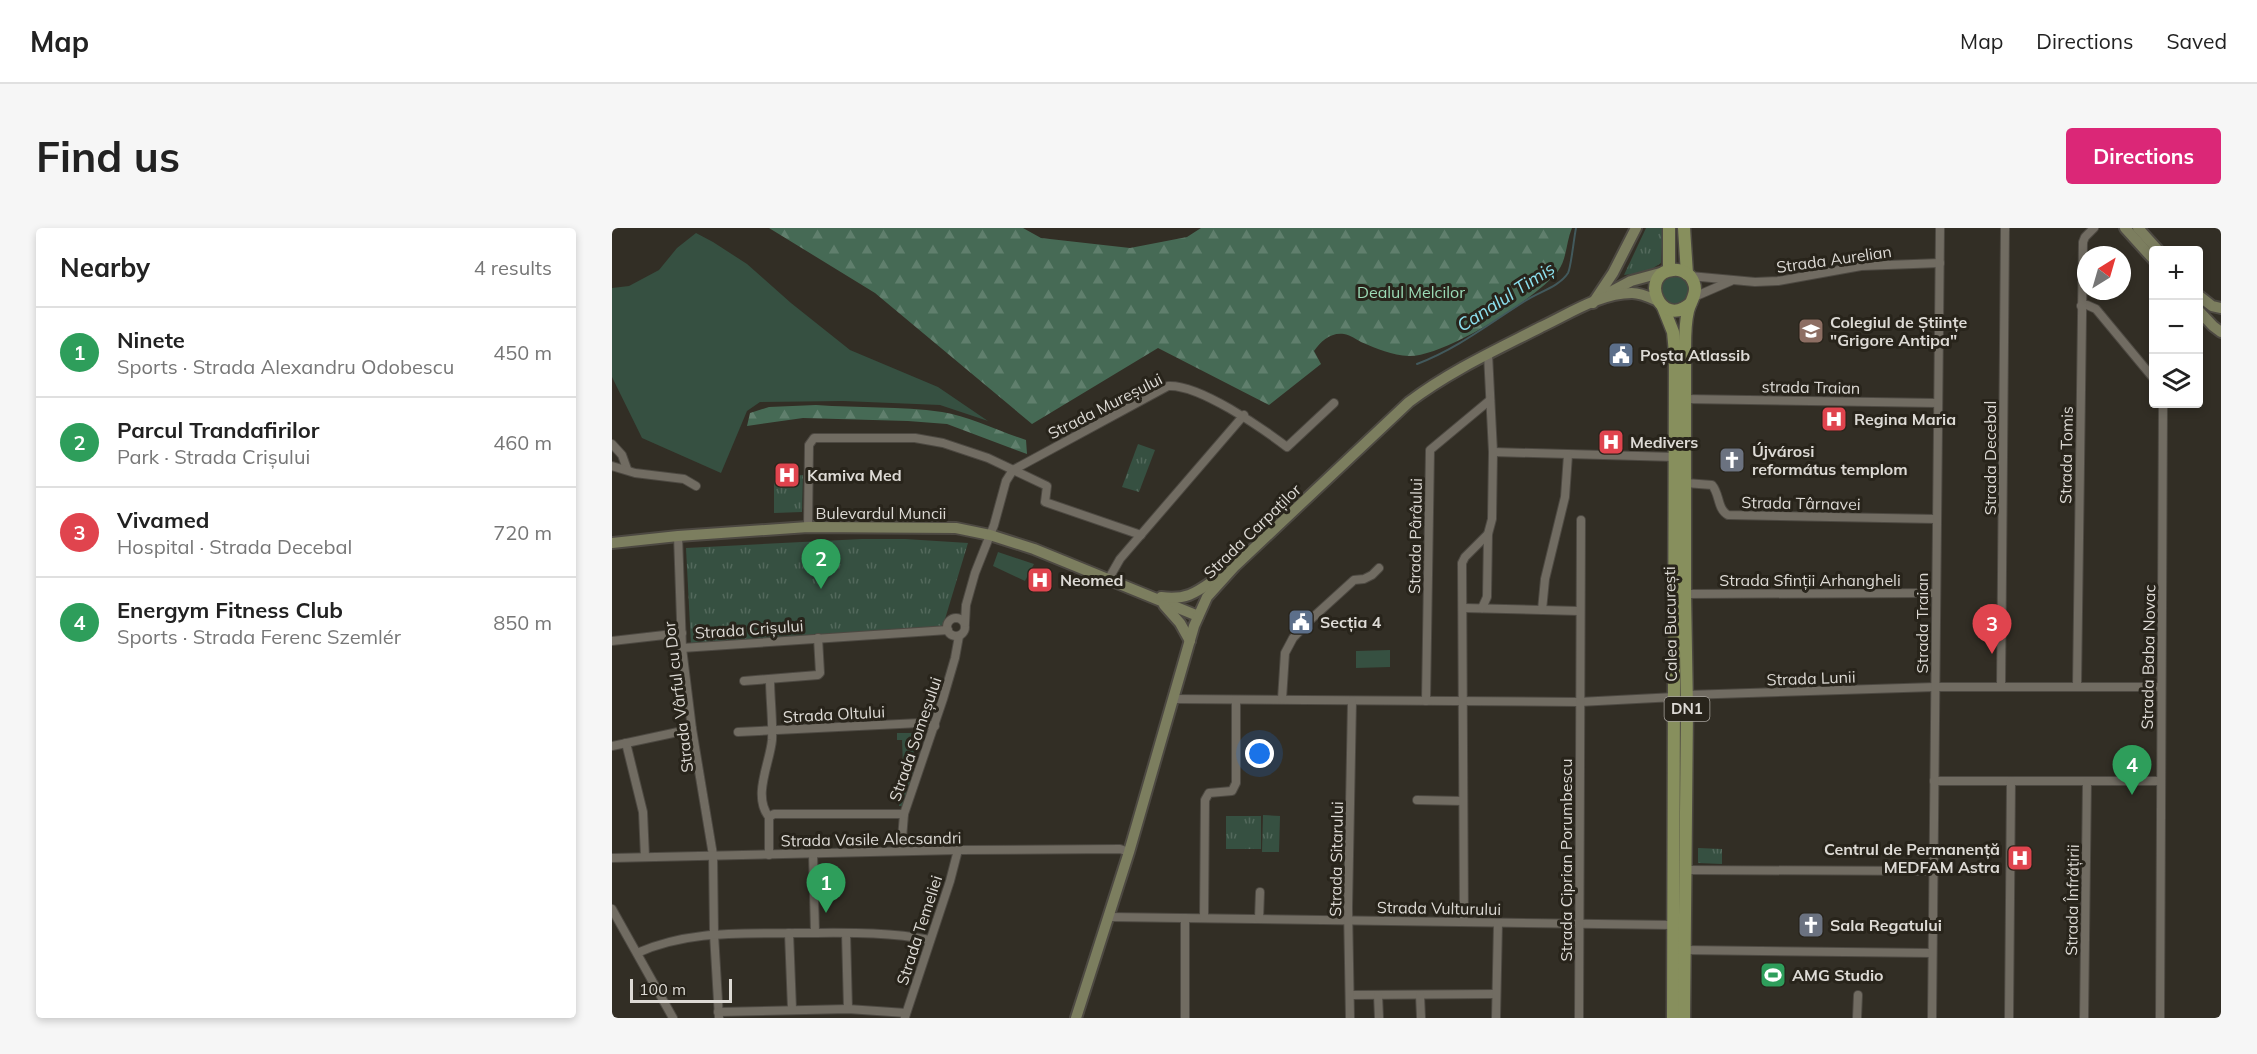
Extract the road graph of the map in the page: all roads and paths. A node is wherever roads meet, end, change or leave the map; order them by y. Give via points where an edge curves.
1 (1636, 228) edge
2 (1669, 228) edge
3 (1684, 228) edge
4 (1940, 228) edge
5 (2005, 228) edge
6 (2094, 228) edge
7 (2125, 228) edge
8 (2138, 228) edge
9 (2154, 246) edge
10 (2149, 254) edge
11 (1940, 263) junction
12 (1666, 271) junction
13 (1689, 275) junction
14 (1732, 280) junction
15 (2203, 298) edge
16 (1692, 300) junction
17 (1593, 303) junction
18 (1661, 304) junction
19 (2081, 306) junction
20 (2221, 308) edge
21 (2203, 314) edge
22 (2221, 332) edge
23 (1488, 354) junction
24 (2149, 373) edge
25 (1685, 399) junction
26 (1490, 400) junction
27 (1334, 403) dead end
28 (1937, 403) junction
29 (2163, 408) edge
30 (1244, 415) junction
31 (612, 444) edge
32 (1493, 452) junction
33 (1568, 455) junction
34 (1674, 457) junction
35 (612, 466) edge
36 (627, 469) junction
37 (1013, 470) junction
38 (1686, 483) junction
39 (696, 486) dead end
40 (1936, 519) junction
41 (1581, 520) dead end
42 (808, 527) junction
43 (1488, 534) junction
44 (990, 535) junction
45 (1141, 535) junction
46 (678, 536) junction
47 (612, 543) edge
48 (1235, 566) junction
49 (1379, 568) dead end
50 (1108, 580) junction
51 (1140, 593) junction
52 (1935, 593) junction
53 (1685, 594) junction
54 (1161, 602) junction
55 (966, 605) junction
56 (1464, 608) junction
57 (1482, 608) junction
58 (1542, 610) junction
59 (1579, 611) junction
60 (1198, 616) junction
61 (954, 618) junction
62 (964, 623) junction
63 (948, 630) junction
64 (682, 633) junction
65 (959, 636) junction
66 (818, 638) junction
67 (612, 641) edge
68 (1190, 641) junction
69 (682, 648) junction
70 (770, 679) junction
71 (744, 681) dead end
72 (1935, 687) junction
73 (2001, 687) junction
74 (2077, 687) junction
75 (2162, 687) junction
76 (1681, 696) junction
77 (1173, 699) junction
78 (1282, 699) junction
79 (1236, 700) junction
80 (1352, 701) junction
81 (1426, 701) junction
82 (1463, 701) junction
83 (1579, 702) junction
84 (935, 726) junction
85 (692, 729) junction
86 (771, 731) junction
87 (738, 732) dead end
88 (626, 742) junction
89 (612, 746) edge
90 (1934, 781) junction
91 (2011, 781) junction
92 (2161, 781) junction
93 (2087, 782) junction
94 (1417, 800) dead end
95 (1463, 801) junction
96 (904, 814) junction
97 (769, 817) junction
98 (958, 850) junction
99 (901, 851) junction
100 (1129, 852) junction
101 (813, 854) junction
102 (713, 855) junction
103 (769, 855) junction
104 (645, 857) junction
105 (612, 858) edge
106 (1686, 870) junction
107 (1932, 871) junction
108 (1260, 892) dead end
109 (612, 909) edge
110 (1109, 917) junction
111 (1185, 918) junction
112 (1204, 918) junction
113 (1259, 919) junction
114 (1348, 921) junction
115 (1464, 922) junction
116 (1498, 923) junction
117 (1580, 924) junction
118 (1673, 925) junction
119 (789, 933) junction
120 (815, 933) junction
121 (846, 933) junction
122 (714, 934) junction
123 (930, 940) junction
124 (1684, 950) junction
125 (637, 953) junction
126 (1932, 953) junction
127 (1496, 994) junction
128 (1350, 995) junction
129 (1378, 995) junction
130 (1420, 995) junction
131 (1858, 995) dead end
132 (792, 1009) junction
133 (848, 1009) junction
134 (719, 1015) edge
135 (905, 1016) edge
136 (672, 1018) edge
137 (1076, 1018) edge
138 (1185, 1018) edge
139 (1350, 1018) edge
140 (1378, 1018) edge
141 (1421, 1018) edge
142 (1496, 1018) edge
143 (1578, 1018) edge
144 (1673, 1018) edge
145 (1684, 1018) edge
146 (1857, 1018) edge
147 (1932, 1018) edge
148 (2009, 1018) edge
149 (2084, 1018) edge
150 (2160, 1018) edge

1 - 17 main road
2 - 12 main road
3 - 13 main road, DN1
4 - 11 street, Strada Traian
5 - 73 street, Strada Decebal
6 - 19 street, Strada Tomis via 2083,242
7 - 10 main road
8 - 9 main road
11 - 14 street, Strada Aurelian via 1861,266 1778,281
11 - 28 street, Strada Traian
12 - 13 main road via 1677,269
12 - 17 main road, Strada Carpaților via 1622,285
12 - 18 main road via 1654,288
13 - 14 street, Strada Aurelian
13 - 16 main road, DN1 via 1695,286
14 - 16 street, Strada Aurelian
15 - 20 main road
16 - 18 main road via 1675,310
16 - 25 main road, Calea București / DN1 via 1685,336
17 - 18 main road, Strada Carpaților via 1631,293
17 - 23 main road, Strada Carpaților
18 - 34 main road, Calea București / DN1 via 1673,332 1675,353
19 - 24 street via 2096,309
19 - 74 street, Strada Tomis
21 - 22 main road
23 - 26 street
23 - 48 main road, Strada Carpaților via 1449,374 1409,402
25 - 28 street, strada Traian
25 - 38 main road, Calea București / DN1
26 - 32 street
26 - 81 street, Strada Pârâului via 1430,450
27 - 30 street, Strada Mureșului via 1287,447
28 - 40 street, Strada Traian
29 - 75 street, Strada Baba Novac
30 - 37 street, Strada Mureșului via 1186,388 1168,386
30 - 45 street
31 - 36 street
32 - 33 street
32 - 43 street via 1492,519
33 - 34 street
33 - 58 street via 1565,497 1545,579
34 - 76 main road, Calea București / DN1
35 - 36 street
36 - 39 street via 684,479
37 - 42 street via 969,451 929,440 814,438 809,445
37 - 44 street
37 - 45 street via 1047,486 1045,502
38 - 40 street, Strada Târnavei via 1712,485 1726,515
38 - 53 main road, Calea București / DN1
40 - 52 street, Strada Traian
41 - 59 street
42 - 44 main road, Bulevardul Muncii via 936,526
42 - 46 main road, Bulevardul Muncii
43 - 56 street via 1463,560
43 - 57 street via 1487,597
44 - 50 main road, Bulevardul Muncii
44 - 55 street, Strada Someșului
45 - 50 street
46 - 47 main road, Bulevardul Muncii
46 - 64 street, Strada Vârful cu Dor
48 - 51 main road, Bulevardul Muncii via 1184,598
48 - 60 main road, Strada Carpaților via 1207,597
49 - 78 street via 1364,579 1354,580 1293,638 1285,653
50 - 51 main road, Bulevardul Muncii
51 - 54 main road, Bulevardul Muncii
52 - 53 street, Strada Sfinții Arhangheli
52 - 72 street, Strada Traian
53 - 76 main road, Calea București / DN1
54 - 60 main road, Bulevardul Muncii
54 - 68 main road, Bulevardul Muncii
55 - 61 street, Strada Someșului
55 - 62 street, Strada Someșului
56 - 57 street
56 - 82 street
57 - 58 street
58 - 59 street
59 - 83 street
60 - 68 main road, Strada Carpaților
61 - 62 street
61 - 63 street, Strada Someșului
62 - 65 street, Strada Someșului via 965,630
63 - 65 street
63 - 66 street, Strada Crișului
64 - 67 street
64 - 69 street, Strada Vârful cu Dor
65 - 84 street, Strada Someșului
66 - 69 street, Strada Crișului
66 - 70 street, Strada Crișului via 819,675
68 - 77 main road, Strada Carpaților
69 - 85 street, Strada Vârful cu Dor
70 - 71 street, Strada Crișului
70 - 86 street, Strada Oltului
72 - 73 street, Strada Lunii
72 - 76 street, Strada Lunii
72 - 90 street, Strada Traian
73 - 74 street, Strada Lunii
74 - 75 street, Strada Lunii
75 - 92 street, Strada Baba Novac
76 - 83 street
76 - 106 main road, Calea București / DN1
76 - 118 main road, Calea București / DN1
77 - 79 street
77 - 100 main road, Strada Carpaților
78 - 79 street
78 - 80 street
79 - 112 street via 1237,779 1232,791 1209,793 1205,800
80 - 81 street
80 - 114 street, Strada Sitarului
81 - 82 street
82 - 83 street
82 - 95 street
83 - 117 street, Strada Ciprian Porumbescu
84 - 86 street, Strada Oltului via 920,723
84 - 96 street, Strada Someșului
85 - 88 street
85 - 102 street, Strada Vârful cu Dor
86 - 87 street, Strada Oltului
86 - 97 street, Strada Oltului via 763,794
88 - 89 street
88 - 104 street via 643,812
90 - 91 street
90 - 107 street, Strada Traian
91 - 93 street
91 - 148 street
92 - 93 street
92 - 150 street, Strada Baba Novac
93 - 149 street, Strada Înfrățirii
94 - 95 street
95 - 115 street
96 - 97 street
96 - 99 street, Strada Someșului
97 - 103 street, Strada Oltului
98 - 99 street, Strada Vasile Alecsandri
98 - 100 street, Strada Vasile Alecsandri
98 - 123 street, Strada Temeliei
99 - 101 street, Strada Vasile Alecsandri
100 - 110 main road, Strada Carpaților
101 - 103 street, Strada Vasile Alecsandri
101 - 120 street
102 - 103 street, Strada Vasile Alecsandri
102 - 104 street, Strada Vasile Alecsandri
102 - 122 street, Strada Vârful cu Dor
104 - 105 street, Strada Vasile Alecsandri
106 - 107 street
106 - 124 main road, Calea București / DN1
107 - 126 street, Strada Traian
108 - 113 street
109 - 125 street
110 - 111 street, Strada Vulturului
110 - 137 main road, Strada Carpaților
111 - 112 street, Strada Vulturului
111 - 138 street
112 - 113 street, Strada Vulturului
113 - 114 street, Strada Vulturului
114 - 115 street, Strada Vulturului
114 - 128 street, Strada Sitarului
115 - 116 street, Strada Vulturului
116 - 117 street, Strada Vulturului
116 - 127 street
117 - 118 street, Strada Vulturului
117 - 143 street, Strada Ciprian Porumbescu
118 - 144 main road, Calea București / DN1
119 - 120 street
119 - 122 street
119 - 132 street
120 - 121 street
121 - 123 street via 883,933
121 - 133 street
122 - 125 street via 673,939
122 - 134 street, Strada Vârful cu Dor
123 - 135 street, Strada Temeliei
124 - 126 street
124 - 145 main road, Calea București / DN1
125 - 136 street
126 - 147 street, Strada Traian
127 - 130 street
127 - 142 street
128 - 129 street
128 - 139 street, Strada Sitarului
129 - 130 street
129 - 140 street
130 - 141 street
131 - 146 street
132 - 133 street
132 - 134 street
133 - 135 street

